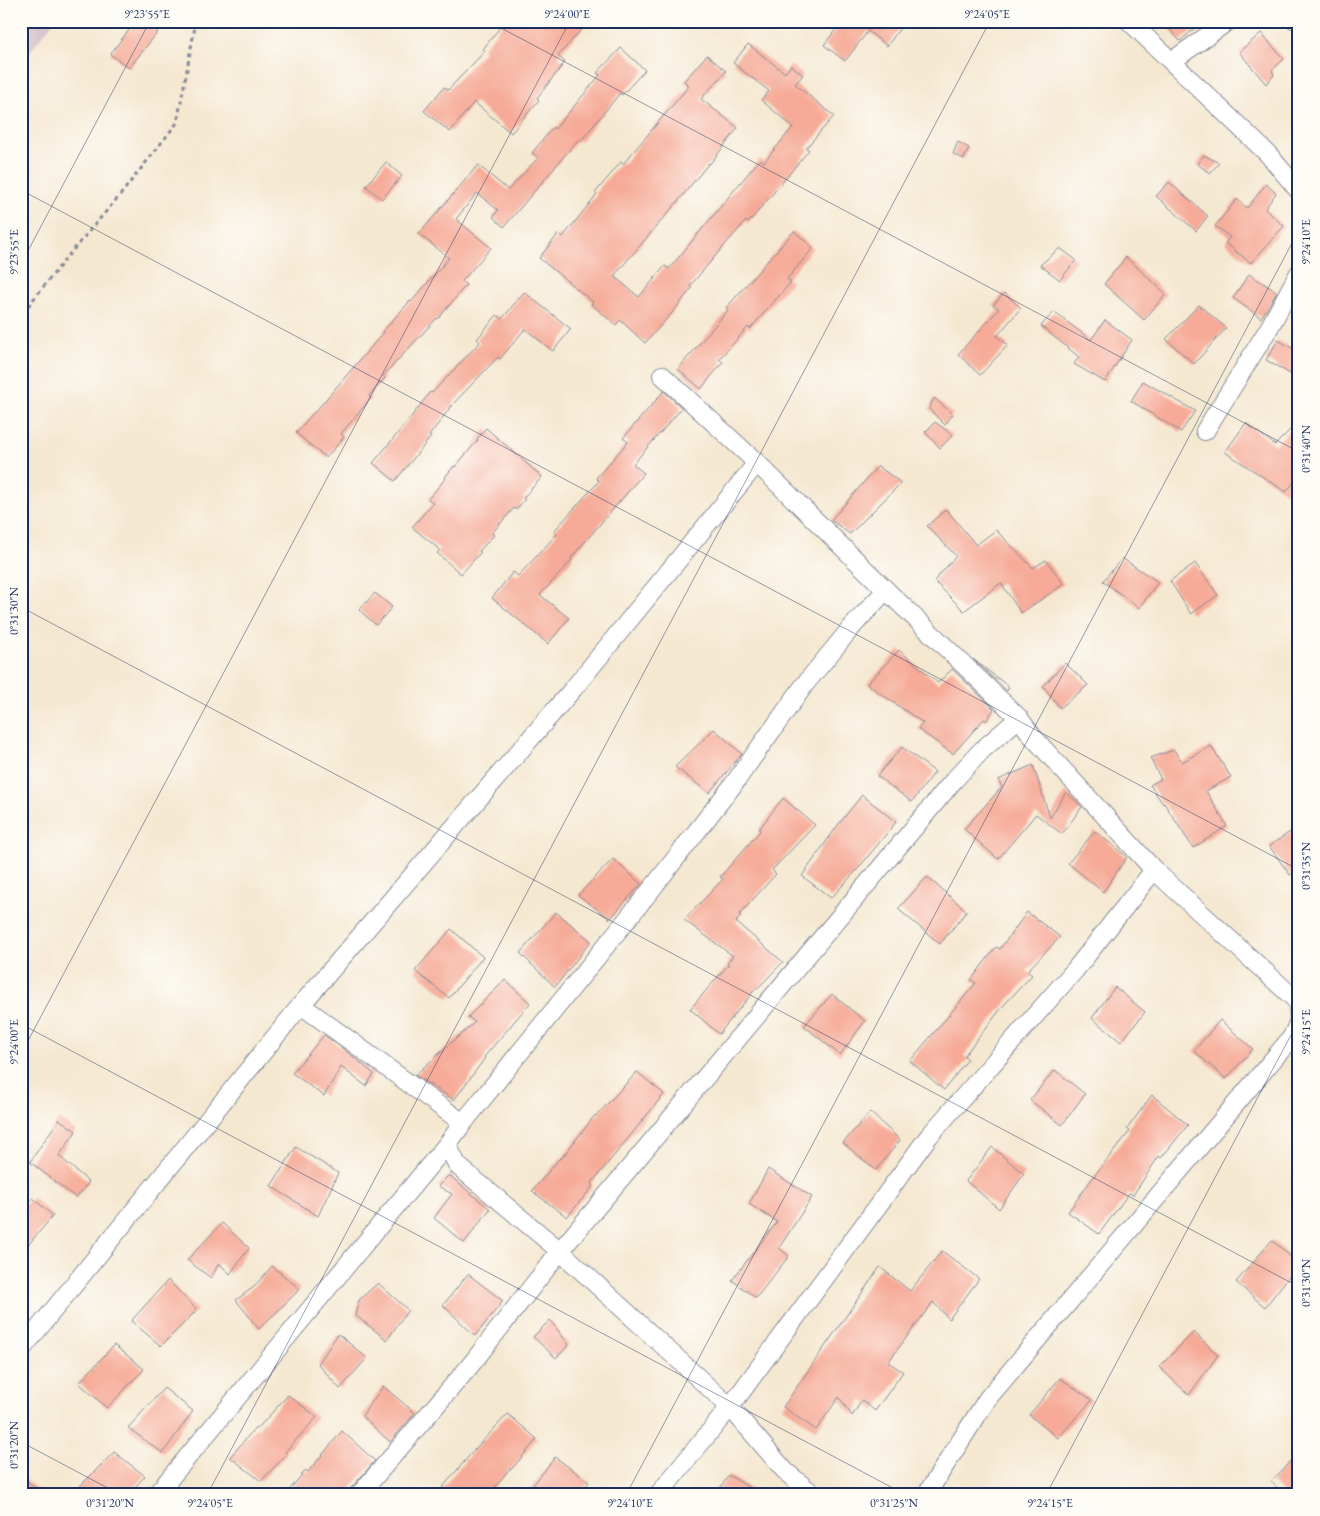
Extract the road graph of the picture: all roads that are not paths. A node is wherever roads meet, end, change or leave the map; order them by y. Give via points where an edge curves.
1 (1129, 21) edge
2 (1228, 21) edge
3 (1172, 61) junction
4 (1299, 191) edge
5 (1299, 273) edge
6 (662, 376) dead end
7 (1205, 431) dead end
8 (757, 463) junction
9 (886, 590) junction
10 (1019, 718) junction
11 (1154, 870) junction
12 (302, 1005) junction
13 (463, 1123) junction
14 (450, 1142) junction
15 (560, 1251) junction
16 (21, 1350) edge
17 (730, 1407) junction
18 (156, 1495) edge
19 (359, 1495) edge
20 (658, 1495) edge
21 (814, 1495) edge
22 (926, 1495) edge

1 - 3 street
2 - 3 street
3 - 4 street via 1268,154
5 - 7 street
6 - 8 street
8 - 9 street
8 - 12 street via 573,689
9 - 10 street
9 - 13 street via 805,684 733,785
10 - 11 street
10 - 15 street via 954,780
11 - 17 street via 1075,970 929,1136
11 - 22 street via 1298,1002 1299,1021 1292,1037 988,1398
12 - 13 street
12 - 16 street
13 - 14 street
14 - 15 street via 450,1151 458,1166
14 - 18 street
15 - 17 street
15 - 19 street via 469,1367
17 - 20 street
17 - 21 street via 786,1472

